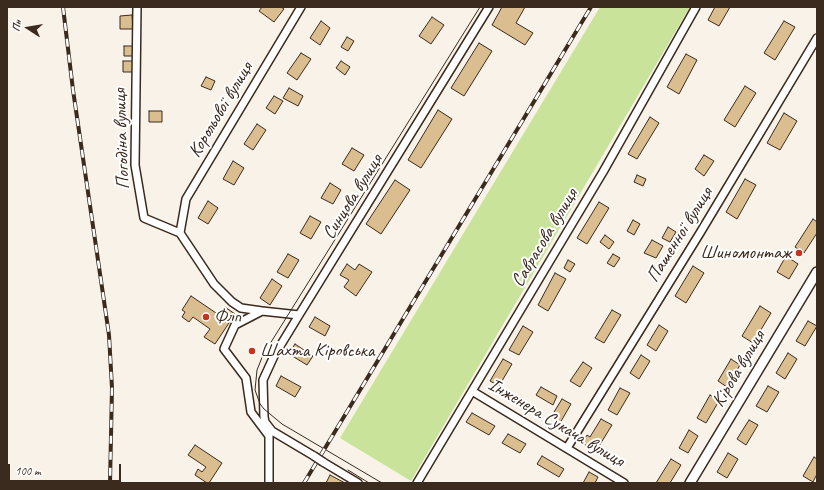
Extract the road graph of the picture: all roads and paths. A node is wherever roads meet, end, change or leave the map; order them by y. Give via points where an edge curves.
1 (137, 7) edge
2 (301, 7) edge
3 (489, 7) edge
4 (696, 7) edge
5 (817, 38) edge
6 (180, 233) junction
7 (817, 272) edge
8 (262, 311) junction
9 (299, 315) junction
10 (472, 391) junction
11 (567, 448) junction
12 (269, 483) edge
13 (358, 483) edge
14 (417, 483) edge
15 (624, 483) edge
16 (690, 483) edge

1 - 6 street, Погодіна вулиця via 135,165 144,218
2 - 6 street, Корольової вулиця via 186,199
3 - 9 street, Синцова вулиця
4 - 10 street, Саврасова вулиця via 603,172
5 - 11 street, Пашенної вулиця
6 - 8 street via 214,284 232,302 241,308
7 - 16 main road, Кірова вулиця
8 - 9 street
8 - 12 street via 235,326 224,349 246,378 252,412 269,436
9 - 13 street, Синцова вулиця, bridge via 274,356 263,380 266,422 272,431
10 - 11 street, Інженера Сукача вулиця
10 - 14 street, Саврасова вулиця
11 - 15 street, Інженера Сукача вулиця

